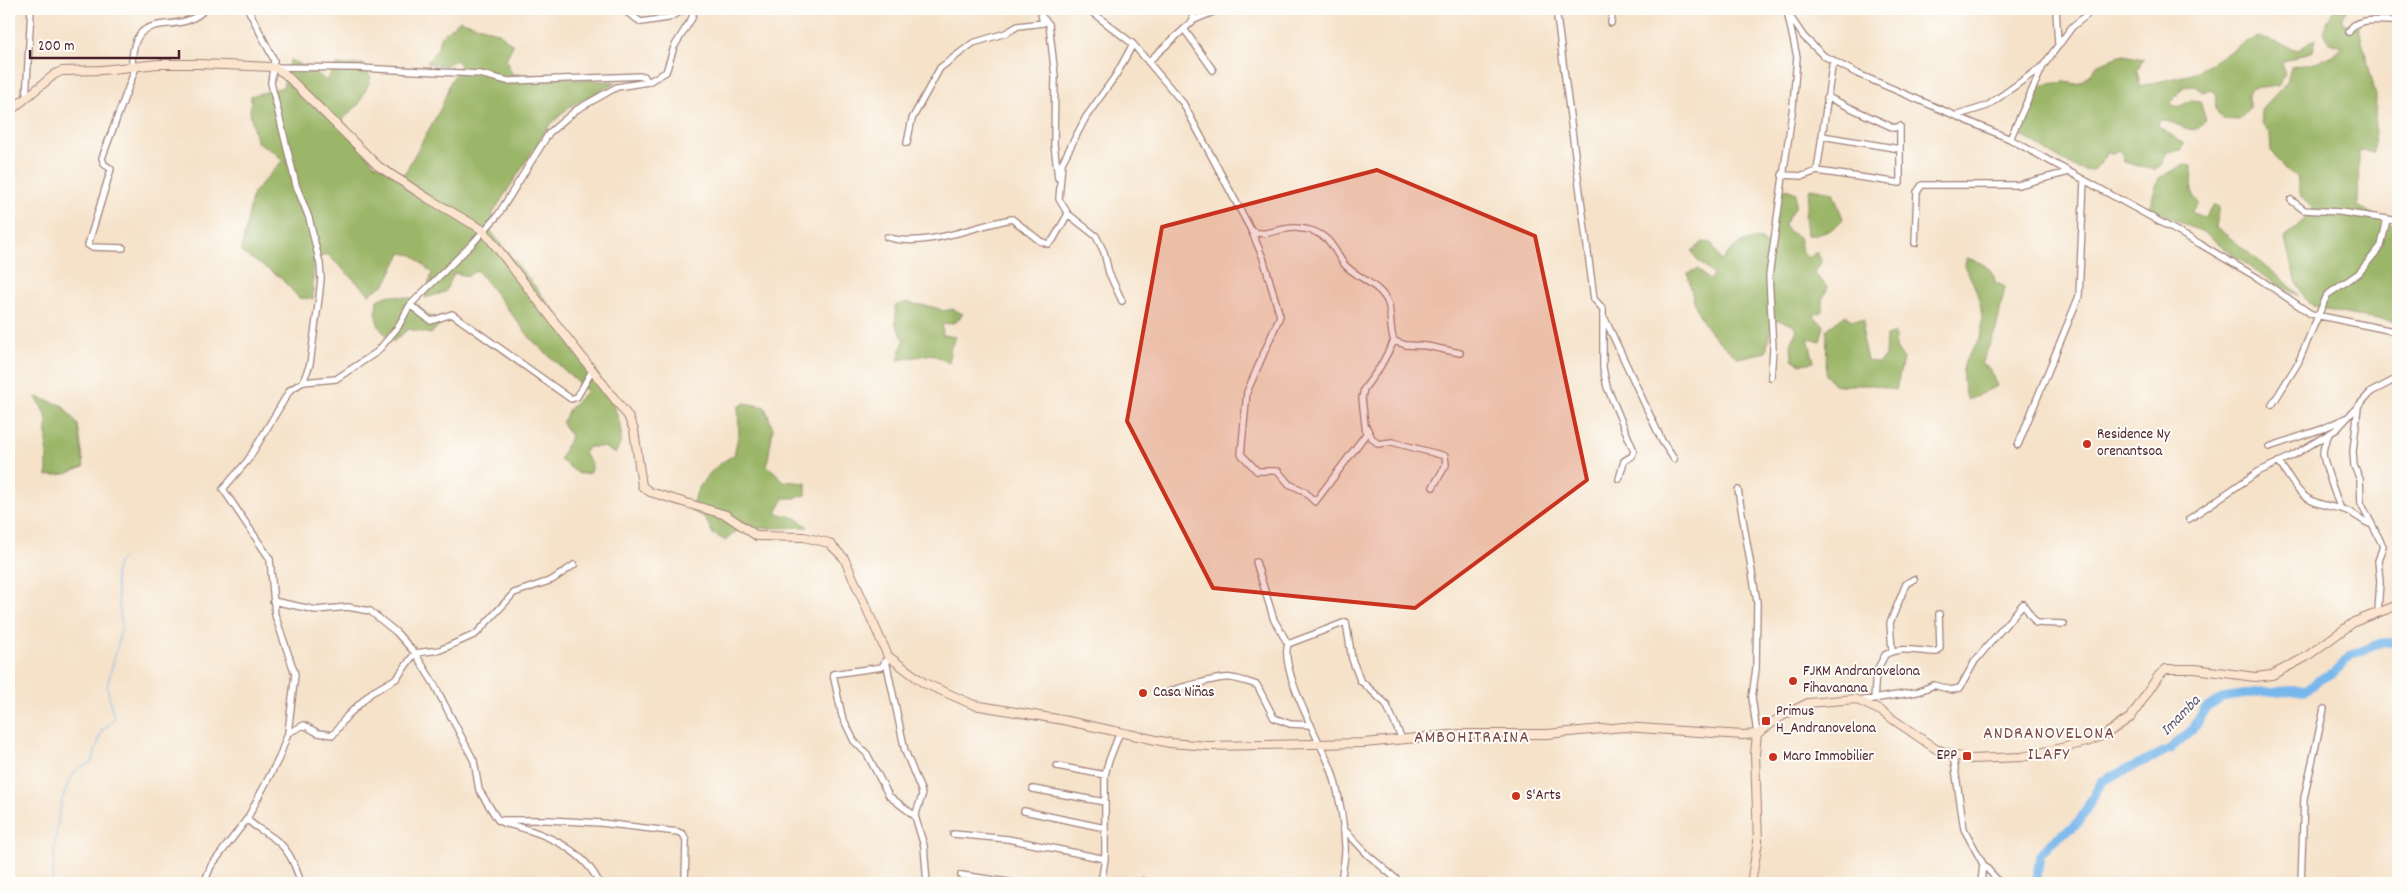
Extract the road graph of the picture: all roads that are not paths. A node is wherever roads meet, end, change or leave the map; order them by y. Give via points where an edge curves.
1 (32, 9) edge
2 (205, 9) edge
3 (248, 9) edge
4 (622, 9) edge
5 (686, 9) edge
6 (696, 9) edge
7 (1040, 9) edge
8 (1088, 9) edge
9 (1190, 9) edge
10 (1563, 9) edge
11 (1613, 9) edge
12 (2056, 9) edge
13 (2094, 9) edge
14 (1556, 10) edge
15 (1786, 10) edge
16 (1252, 11) dead end
17 (1043, 18) junction
18 (1194, 20) junction
19 (2398, 21) edge
20 (1611, 23) dead end
21 (1184, 29) junction
22 (2349, 32) dead end
23 (1133, 44) junction
24 (2058, 44) junction
25 (1832, 60) junction
26 (1150, 61) junction
27 (2043, 66) junction
28 (273, 67) junction
29 (134, 68) junction
30 (1213, 70) dead end
31 (648, 82) junction
32 (1827, 98) junction
33 (26, 99) junction
34 (9, 112) edge
35 (1958, 115) junction
36 (1822, 136) junction
37 (2010, 139) junction
38 (907, 143) dead end
39 (1900, 149) junction
40 (1817, 171) junction
41 (2069, 172) junction
42 (1782, 175) junction
43 (2084, 180) junction
44 (1060, 192) junction
45 (2291, 200) dead end
46 (1068, 214) junction
47 (2387, 219) junction
48 (2398, 220) edge
49 (484, 230) junction
50 (1251, 230) junction
51 (887, 237) dead end
52 (1915, 242) dead end
53 (123, 248) dead end
54 (1122, 302) dead end
55 (410, 305) junction
56 (2319, 315) junction
57 (1604, 317) junction
58 (2398, 332) edge
59 (1394, 341) junction
60 (1460, 354) dead end
61 (592, 371) junction
62 (1771, 377) dead end
63 (2398, 378) edge
64 (303, 382) junction
65 (2272, 405) dead end
66 (2358, 407) junction
67 (2348, 417) junction
68 (1366, 426) junction
69 (2330, 432) junction
70 (2018, 445) dead end
71 (2269, 447) dead end
72 (1674, 459) dead end
73 (2278, 462) junction
74 (1619, 479) dead end
75 (1433, 487) dead end
76 (1738, 490) dead end
77 (2341, 509) junction
78 (2189, 519) dead end
79 (2370, 524) junction
80 (1256, 562) dead end
81 (574, 565) dead end
82 (1914, 579) dead end
83 (273, 601) junction
84 (2398, 604) edge
85 (2378, 612) junction
86 (1939, 614) dead end
87 (2064, 624) dead end
88 (1288, 644) junction
89 (1892, 650) junction
90 (415, 653) junction
91 (887, 658) junction
92 (1169, 692) dead end
93 (1874, 699) junction
94 (1859, 701) junction
95 (2324, 709) dead end
96 (1311, 725) junction
97 (1120, 732) junction
98 (288, 733) junction
99 (1757, 734) junction
100 (1402, 739) junction
101 (1318, 742) junction
102 (1953, 755) junction
103 (1057, 766) dead end
104 (1105, 775) junction
105 (1033, 789) dead end
106 (1105, 802) junction
107 (1024, 810) dead end
108 (915, 816) junction
109 (247, 820) junction
110 (498, 820) junction
111 (1342, 827) junction
112 (1105, 828) junction
113 (953, 834) dead end
114 (1105, 858) junction
115 (1982, 864) junction
116 (961, 875) dead end
117 (204, 883) edge
118 (301, 883) edge
119 (600, 883) edge
120 (686, 883) edge
121 (927, 883) edge
122 (1015, 883) edge
123 (1102, 883) edge
124 (1341, 883) edge
125 (1401, 883) edge
126 (1751, 883) edge
127 (1981, 883) edge
128 (2000, 883) edge
129 (2301, 883) edge

1 - 33 street
2 - 29 street via 196,18 142,31 134,41
3 - 28 street via 274,60
4 - 5 street via 641,22 668,18
6 - 31 street via 674,47 666,72
7 - 17 street
8 - 23 street
9 - 18 street
10 - 14 street
11 - 20 street
12 - 24 street
13 - 24 street
14 - 57 street via 1594,294
15 - 25 street via 1804,37
15 - 42 street via 1797,57
16 - 18 street via 1218,10
17 - 38 street via 1043,23 1038,25 1018,26 973,44 940,68 912,119
17 - 44 street via 1049,24 1054,76 1054,144
18 - 21 street
19 - 22 street via 2361,21 2350,27
21 - 26 street
21 - 30 street
23 - 26 street
23 - 44 street via 1086,117 1062,163
24 - 27 street
25 - 32 street
25 - 35 street
26 - 50 street via 1183,103
27 - 35 street via 1987,106
27 - 37 street
28 - 29 street via 174,64
28 - 31 street via 480,74 508,81 644,76
28 - 49 street via 284,73 378,166 429,200
28 - 64 street via 271,83 296,184 309,218 322,279 310,364
29 - 33 street via 59,72
29 - 53 street via 102,158 110,169 88,245
31 - 49 street via 618,87 576,110 550,133 498,215
32 - 36 street
32 - 39 street via 1894,128 1900,126
33 - 34 street
35 - 37 street
36 - 39 street
36 - 40 street
37 - 41 street
39 - 40 street via 1900,183
40 - 42 street via 1803,176
41 - 43 street
41 - 52 street via 2018,185 1922,185 1917,192
42 - 62 street via 1769,276 1773,349
43 - 56 street via 2231,262 2311,314
43 - 70 street via 2079,296
44 - 46 street via 1059,199
45 - 47 street via 2304,210
46 - 51 street via 1048,244 1012,218 919,241
46 - 54 street via 1096,236
47 - 48 street
47 - 56 street via 2381,246 2359,273 2327,295
49 - 55 street
49 - 61 street
50 - 59 street via 1256,234 1281,228 1314,230 1325,238 1345,265 1383,295 1388,304
50 - 68 street via 1280,316 1247,392 1241,454 1257,471 1278,471 1315,502 1366,434
55 - 61 street via 431,321 452,314 572,399 577,398
55 - 64 street via 398,327 376,352 353,369 336,379
56 - 58 street
56 - 65 street via 2298,363
57 - 72 street via 1662,442
57 - 74 street via 1603,368 1607,387 1634,451 1624,461
59 - 60 street
59 - 68 street via 1364,389
61 - 91 street via 628,416 634,430 642,486 650,492 726,515 757,536 804,537 830,543 844,558
63 - 66 street via 2371,392
64 - 83 street via 290,390 248,460 222,489 270,559
66 - 67 street
66 - 79 street via 2354,466 2360,479 2361,503
67 - 69 street
67 - 71 street
68 - 75 street via 1378,444 1392,442 1446,456 1446,465
69 - 73 street
69 - 77 street via 2324,445 2323,460
73 - 77 street via 2306,497
73 - 78 street
76 - 99 street via 1757,602 1756,669 1752,697
77 - 79 street
79 - 85 street via 2383,546 2378,561
80 - 88 street via 1274,620
81 - 90 street via 552,580 514,593 476,634 440,650
82 - 89 street via 1906,584 1890,623
83 - 90 street via 316,610 348,608 370,611
83 - 98 street via 295,674
84 - 85 street
85 - 102 street via 2354,622 2306,657 2272,674 2255,677 2166,669 2131,717 2087,742 2022,757 1970,759
86 - 89 street via 1940,648 1937,652
87 - 93 street via 2036,623 2022,604 1975,661 1960,688 1951,690 1934,686
88 - 96 street via 1288,662
88 - 100 street via 1346,622 1352,659 1360,680 1386,704
89 - 93 street via 1878,667
90 - 98 street via 397,678 371,693 333,735 318,733 304,725
90 - 110 street via 469,750 479,790
91 - 97 street via 924,683 974,705
91 - 108 street via 905,751 921,790
91 - 108 street via 882,667 833,674 842,716 854,741 867,754 888,796
92 - 96 street via 1216,677 1234,677 1257,685 1274,718 1280,722
93 - 94 street
94 - 99 street via 1808,703
94 - 102 street via 1881,711 1936,749
95 - 129 street via 2304,798
96 - 101 street
97 - 101 street via 1170,743 1208,746
97 - 104 street
98 - 109 street
99 - 100 street via 1624,727 1547,734 1459,734
99 - 126 street via 1758,842
100 - 101 street via 1364,743
101 - 111 street via 1330,767
102 - 115 street via 1964,829
103 - 104 street
104 - 106 street
105 - 106 street
106 - 112 street
107 - 112 street
108 - 121 street via 924,846
109 - 117 street via 211,866
109 - 118 street via 283,847
110 - 119 street via 555,840 595,873
110 - 120 street via 548,820 678,832 686,840
111 - 124 street via 1345,846
111 - 125 street
112 - 114 street
113 - 114 street via 1008,839
114 - 123 street
115 - 127 street
115 - 128 street
116 - 122 street

